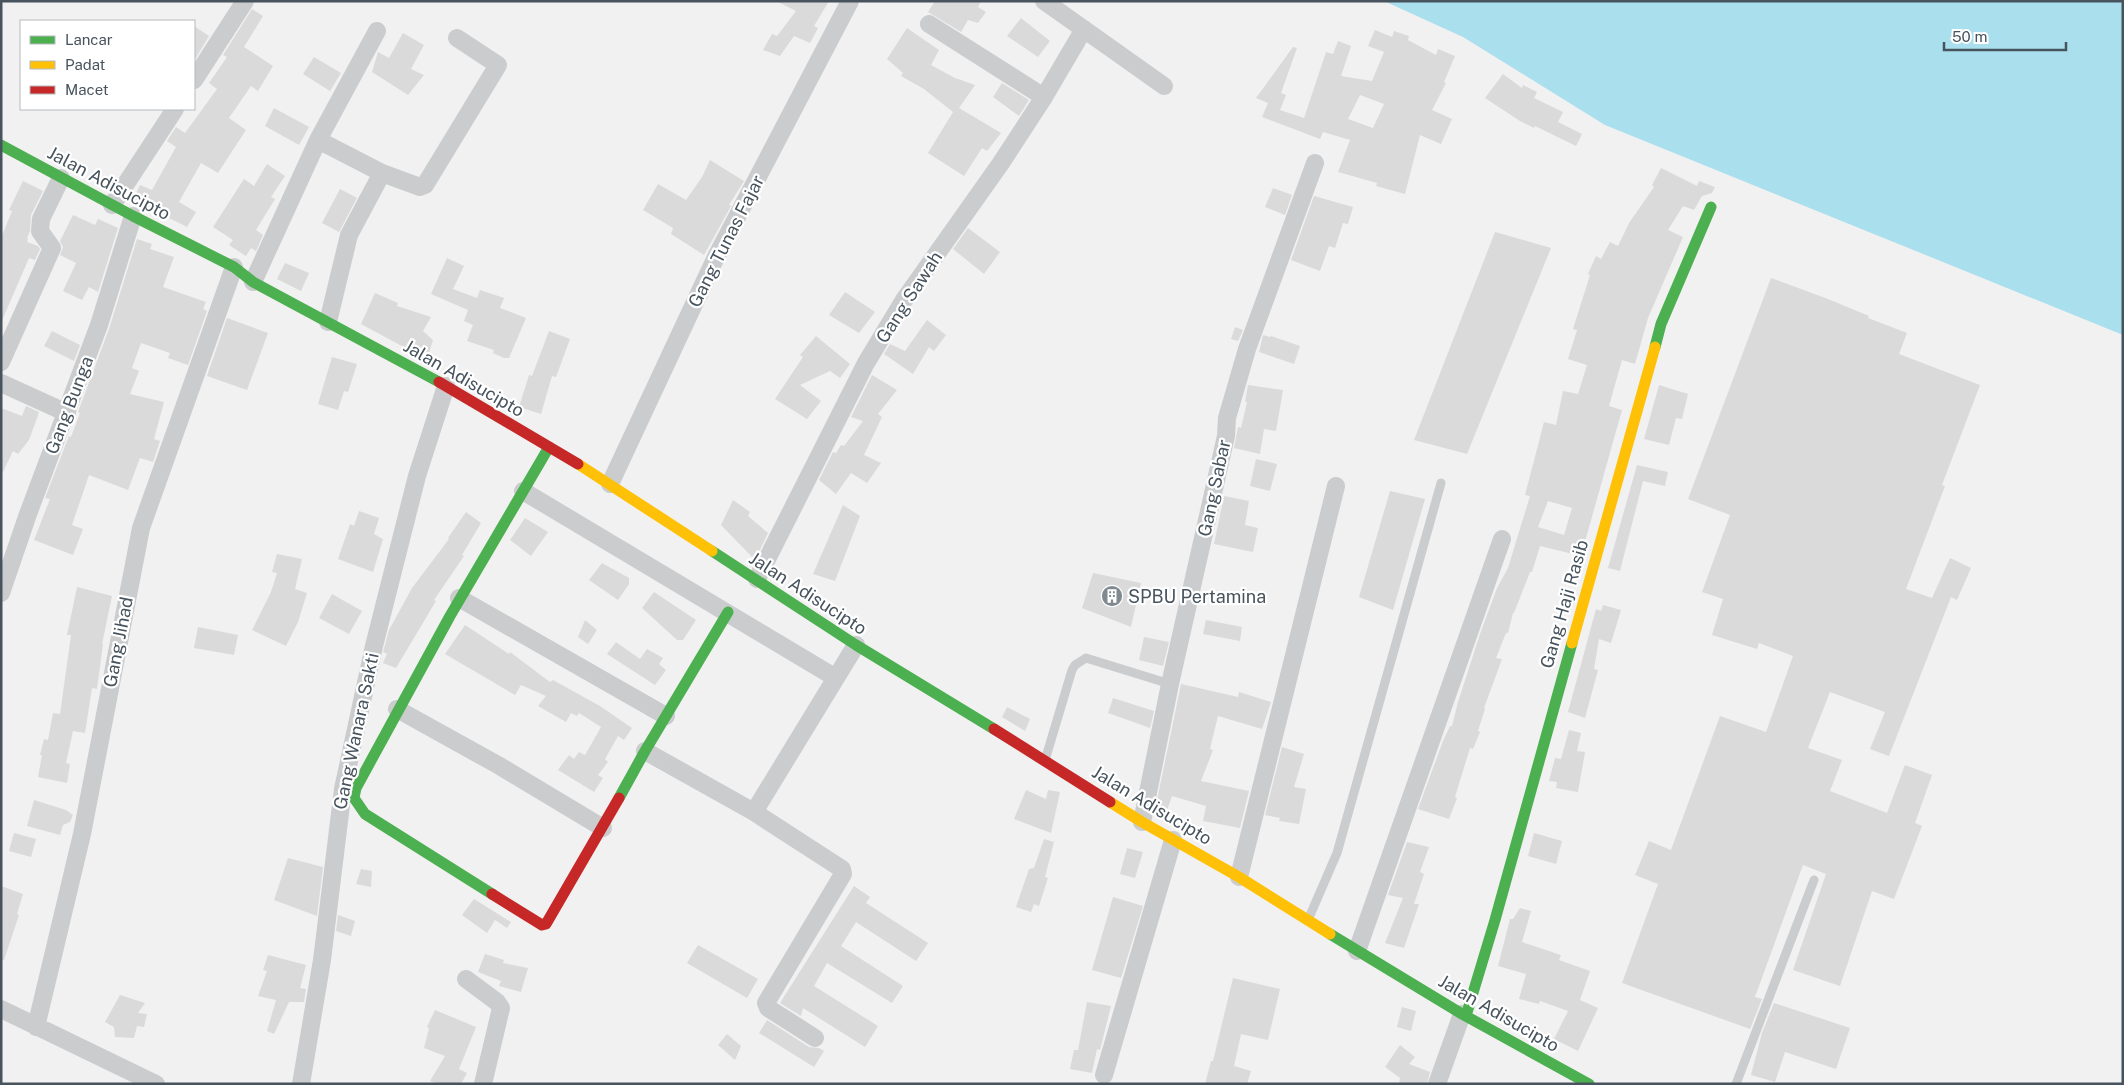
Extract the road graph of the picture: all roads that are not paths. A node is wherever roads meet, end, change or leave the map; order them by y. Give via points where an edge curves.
1 (245, 1) edge
2 (850, 1) edge
3 (1044, 1) edge
4 (928, 24) dead end
5 (1084, 29) junction
6 (377, 31) dead end
7 (457, 38) dead end
8 (195, 78) edge
9 (1164, 86) dead end
10 (1044, 97) junction
11 (174, 110) edge
12 (318, 140) junction
13 (1, 145) edge
14 (1316, 163) dead end
15 (382, 173) junction
16 (62, 178) junction
17 (112, 205) junction
18 (1711, 207) dead end
19 (133, 216) junction
20 (234, 267) junction
21 (253, 282) junction
22 (328, 322) junction
23 (1, 362) edge
24 (1, 383) edge
25 (446, 386) junction
26 (67, 413) junction
27 (549, 447) junction
28 (1441, 483) dead end
29 (610, 484) junction
30 (1336, 486) dead end
31 (523, 491) junction
32 (1502, 539) dead end
33 (757, 580) junction
34 (1, 593) edge
35 (459, 598) junction
36 (728, 612) junction
37 (856, 645) junction
38 (836, 678) junction
39 (1170, 684) junction
40 (397, 709) junction
41 (666, 716) junction
42 (644, 751) junction
43 (1045, 760) junction
44 (754, 812) junction
45 (1142, 822) junction
46 (603, 828) junction
47 (1173, 840) junction
48 (1239, 877) junction
49 (1814, 880) dead end
50 (1308, 921) junction
51 (1357, 951) junction
52 (466, 979) dead end
53 (1, 1009) edge
54 (1464, 1015) junction
55 (36, 1027) junction
56 (815, 1038) dead end
57 (1104, 1076) dead end
58 (1559, 1076) edge
59 (156, 1084) edge
60 (300, 1084) edge
61 (483, 1084) edge
62 (1437, 1084) edge
63 (1589, 1084) edge
64 (1736, 1084) edge

1 - 8 street
2 - 29 street, Gang Tunas Fajar via 716,257
3 - 5 street
4 - 10 street
5 - 9 street
5 - 10 street, Gang Sawah
6 - 12 street
7 - 15 street via 498,65 425,185 420,187
10 - 33 street, Gang Sawah via 904,300 866,363
11 - 17 street
12 - 15 street
12 - 21 street
13 - 16 main road, Jalan Adisucipto
14 - 39 street, Gang Sabar via 1247,349 1227,418 1226,436
15 - 22 street via 349,235
16 - 17 main road, Jalan Adisucipto
16 - 23 street via 41,219 40,231 52,248
17 - 19 main road, Jalan Adisucipto
18 - 54 main road, Gang Haji Rasib via 1661,324 1495,920
19 - 20 main road, Jalan Adisucipto
19 - 26 street, Gang Bunga
20 - 21 main road, Jalan Adisucipto
20 - 55 street, Gang Jihad via 140,528 82,834
21 - 22 main road, Jalan Adisucipto
22 - 25 main road, Jalan Adisucipto
24 - 26 street
25 - 27 main road, Jalan Adisucipto
25 - 60 street, Gang Wanara Sakti via 417,476 374,646 343,789 322,960
26 - 34 street, Gang Bunga
27 - 29 main road, Jalan Adisucipto
27 - 31 main road
28 - 50 lane via 1337,854
29 - 33 main road, Jalan Adisucipto
30 - 48 street
31 - 35 main road
31 - 36 street
32 - 51 street
33 - 37 main road, Jalan Adisucipto
35 - 40 main road
35 - 41 street
36 - 38 street
36 - 41 main road
37 - 38 street
37 - 43 main road, Jalan Adisucipto
38 - 44 street
39 - 43 lane via 1086,658 1081,660 1072,670
39 - 45 street, Gang Sabar
40 - 46 street
40 - 46 main road via 354,794 359,807 365,814 542,925 548,922
41 - 42 main road
42 - 44 street
42 - 46 main road
43 - 45 main road, Jalan Adisucipto
44 - 56 street via 842,869 843,874 766,1003 768,1008
45 - 47 main road, Jalan Adisucipto
47 - 48 main road, Jalan Adisucipto
47 - 57 street
48 - 50 main road, Jalan Adisucipto
49 - 64 lane
50 - 51 main road, Jalan Adisucipto
51 - 54 main road, Jalan Adisucipto
52 - 61 street via 498,1002 501,1008
53 - 55 street
54 - 58 main road, Jalan Adisucipto
54 - 62 street
55 - 59 street
58 - 63 main road, Jalan Adisucipto

